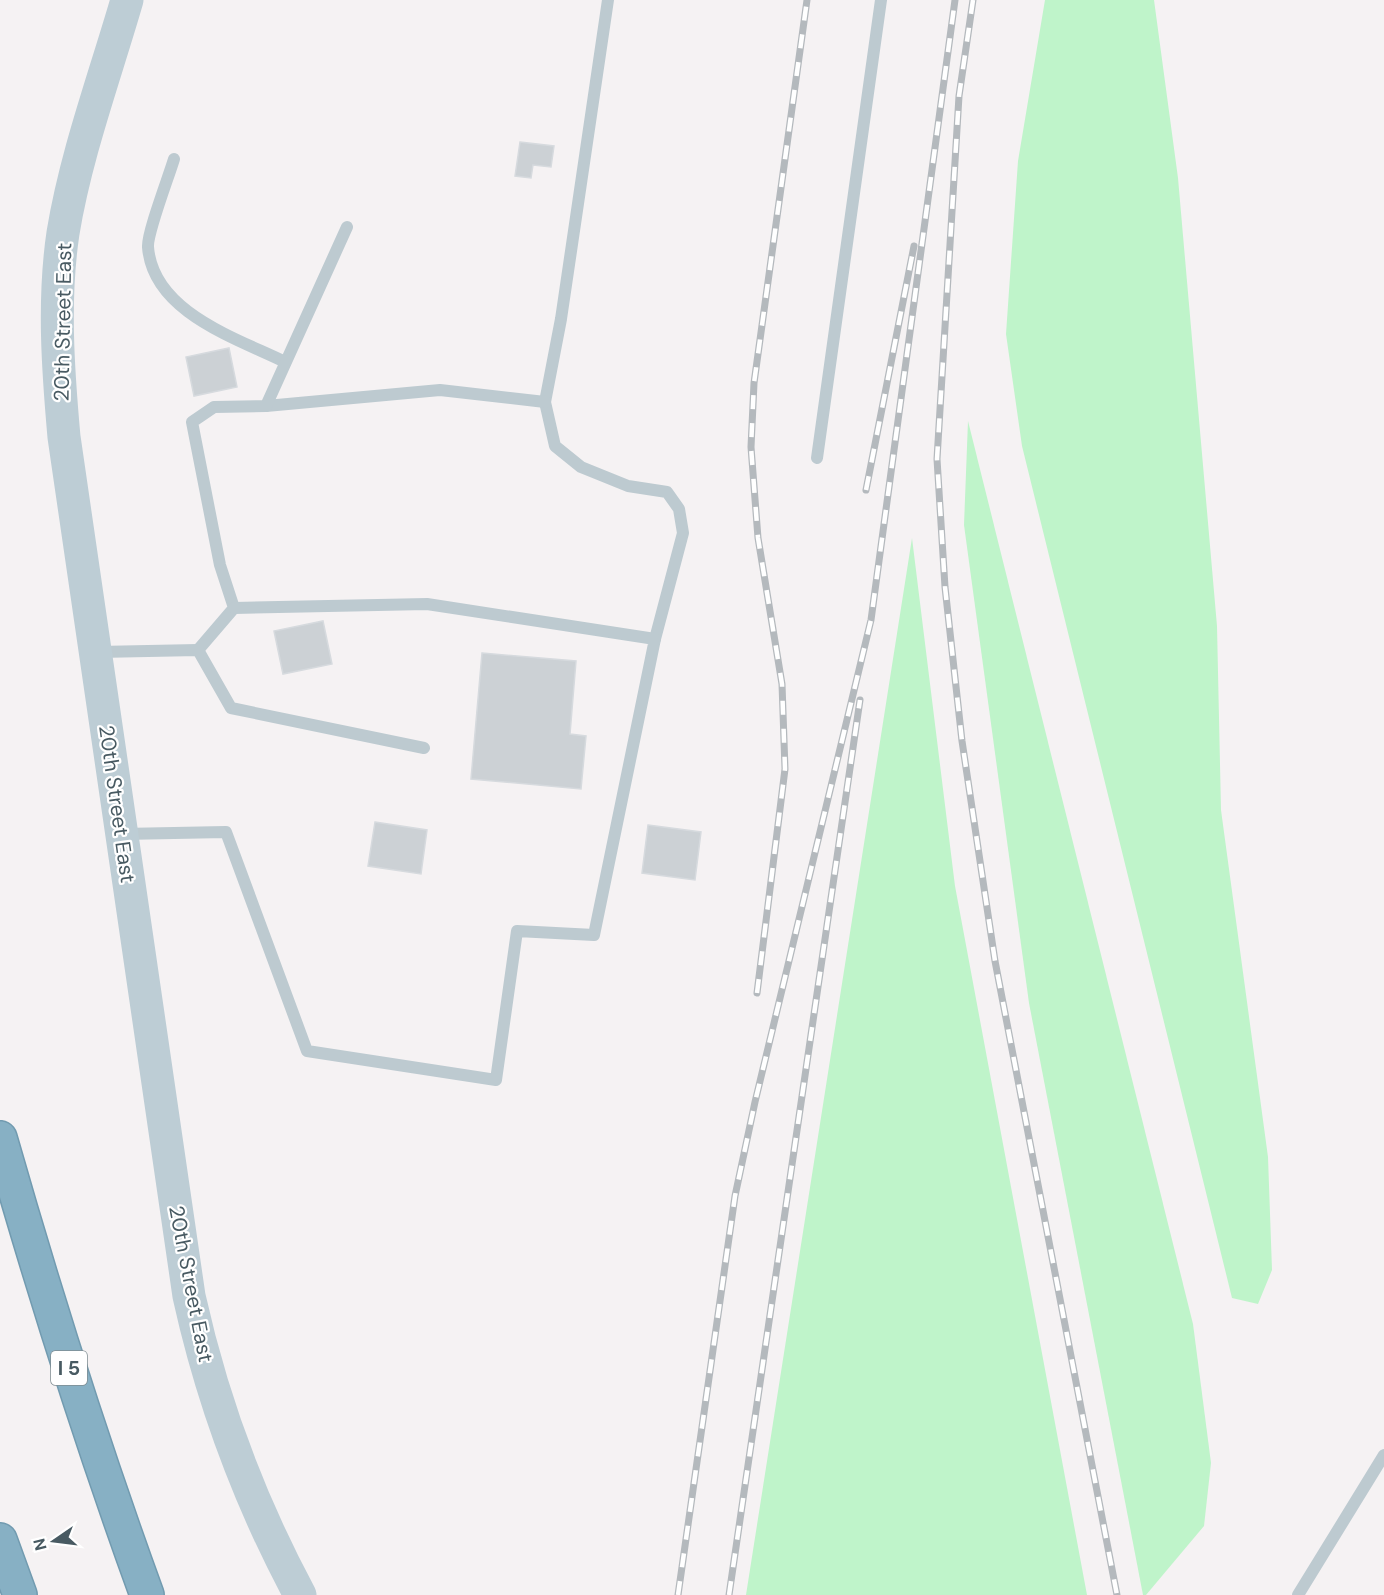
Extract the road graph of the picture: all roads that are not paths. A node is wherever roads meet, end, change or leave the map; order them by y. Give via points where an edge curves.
1 (127, 0) edge
2 (608, 0) edge
3 (881, 0) edge
4 (174, 159) dead end
5 (347, 227) dead end
6 (285, 362) junction
7 (546, 402) junction
8 (266, 406) junction
9 (817, 458) dead end
10 (234, 608) junction
11 (655, 639) junction
12 (198, 650) junction
13 (96, 652) junction
14 (424, 748) dead end
15 (121, 834) junction
16 (0, 1138) edge
17 (1384, 1455) edge
18 (0, 1540) edge
19 (20, 1595) edge
20 (147, 1595) edge
21 (300, 1595) edge
22 (1298, 1595) edge

1 - 13 street, 20th Street East via 70,197 59,278 59,375 64,437
2 - 7 lane
3 - 9 lane
4 - 6 lane via 148,245 159,280 178,305
5 - 6 lane
6 - 8 lane
7 - 8 lane via 440,390
7 - 11 lane via 555,446 581,467 628,486 667,492 679,509 683,533
8 - 10 lane via 214,407 192,422 220,565
10 - 11 lane via 427,604
10 - 12 lane
11 - 15 lane via 594,936 517,931 496,1080 307,1051 226,832
12 - 13 lane
12 - 14 lane via 231,708
13 - 15 street, 20th Street East
15 - 21 street, 20th Street East via 189,1296 203,1359 243,1472
16 - 20 highway, I 5 via 43,1288
17 - 22 lane
18 - 19 highway

